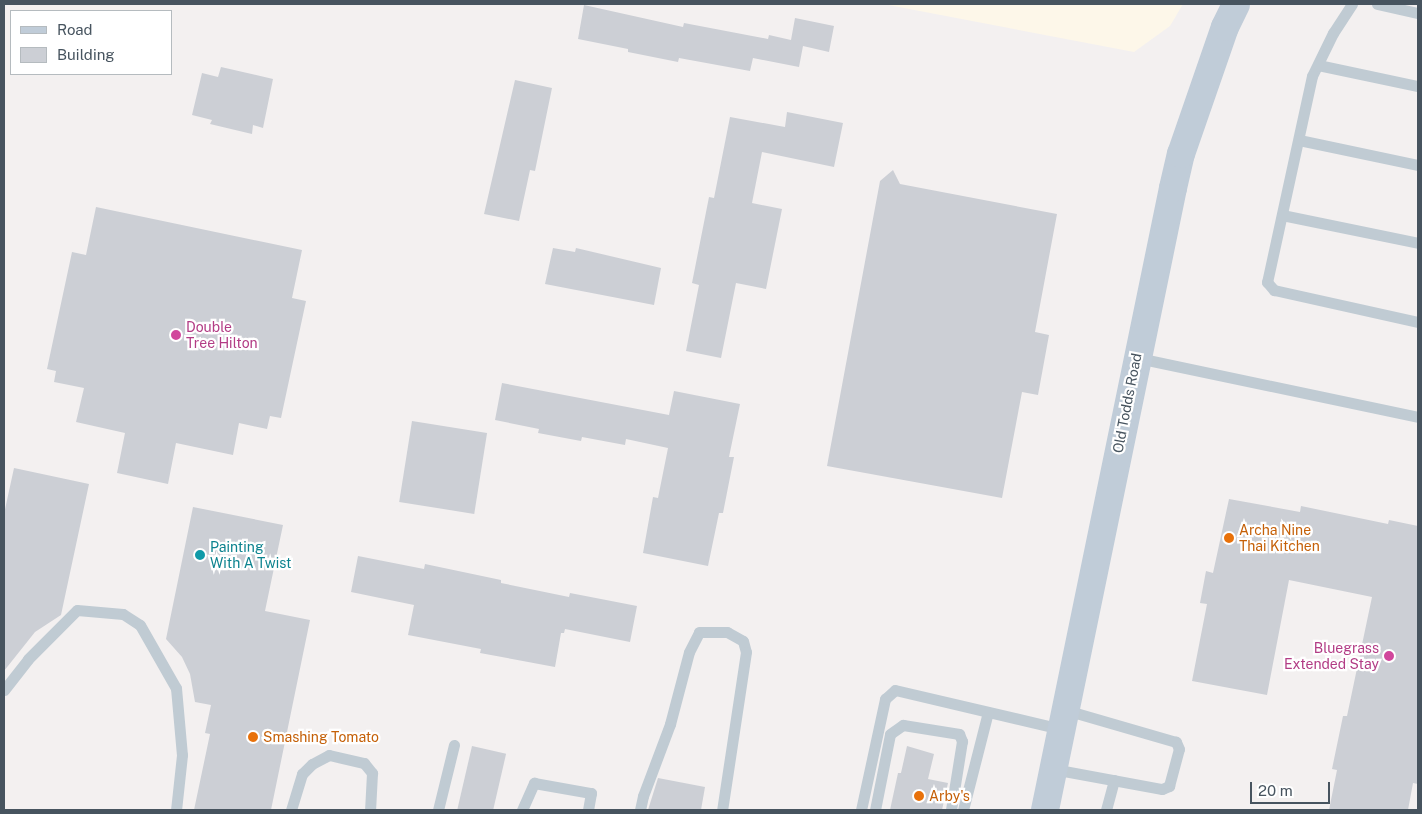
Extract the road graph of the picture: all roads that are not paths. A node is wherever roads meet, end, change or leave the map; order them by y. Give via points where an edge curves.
1 (1236, 4) edge
2 (1352, 4) edge
3 (1377, 4) edge
4 (1418, 12) edge
5 (1318, 65) junction
6 (1418, 86) edge
7 (1298, 140) junction
8 (1418, 165) edge
9 (1282, 215) junction
10 (1418, 243) edge
11 (1418, 322) edge
12 (1136, 358) junction
13 (1418, 416) edge
14 (4, 690) edge
15 (988, 712) junction
16 (1064, 720) junction
17 (454, 745) dead end
18 (1054, 769) junction
19 (1114, 780) junction
20 (176, 810) edge
21 (291, 810) edge
22 (370, 810) edge
23 (438, 810) edge
24 (522, 810) edge
25 (588, 810) edge
26 (640, 810) edge
27 (722, 810) edge
28 (861, 810) edge
29 (874, 810) edge
30 (951, 810) edge
31 (963, 810) edge
32 (1045, 810) edge
33 (1106, 810) edge

1 - 12 main road, Old Todds Road via 1181,154
2 - 5 lane
3 - 4 lane
5 - 6 lane
5 - 7 lane via 1312,76
7 - 8 lane
7 - 9 lane
9 - 10 lane
9 - 11 lane via 1267,282 1274,290
12 - 13 lane
12 - 16 main road, Old Todds Road
14 - 20 lane via 28,659 77,610 123,614 140,624 176,688 182,755
15 - 16 lane
15 - 28 lane via 895,690 885,699
15 - 31 lane
16 - 18 main road, Old Todds Road
16 - 19 lane via 1176,742 1179,749 1169,786 1162,789
17 - 23 lane
18 - 19 lane
18 - 32 main road, Old Todds Road
19 - 33 lane
21 - 22 lane via 302,774 329,755 364,763 372,773
24 - 25 lane via 534,783 591,793
26 - 27 lane via 642,796 670,724 689,652 699,632 727,632 743,641 746,652
29 - 30 lane via 890,734 903,725 959,734 962,741

